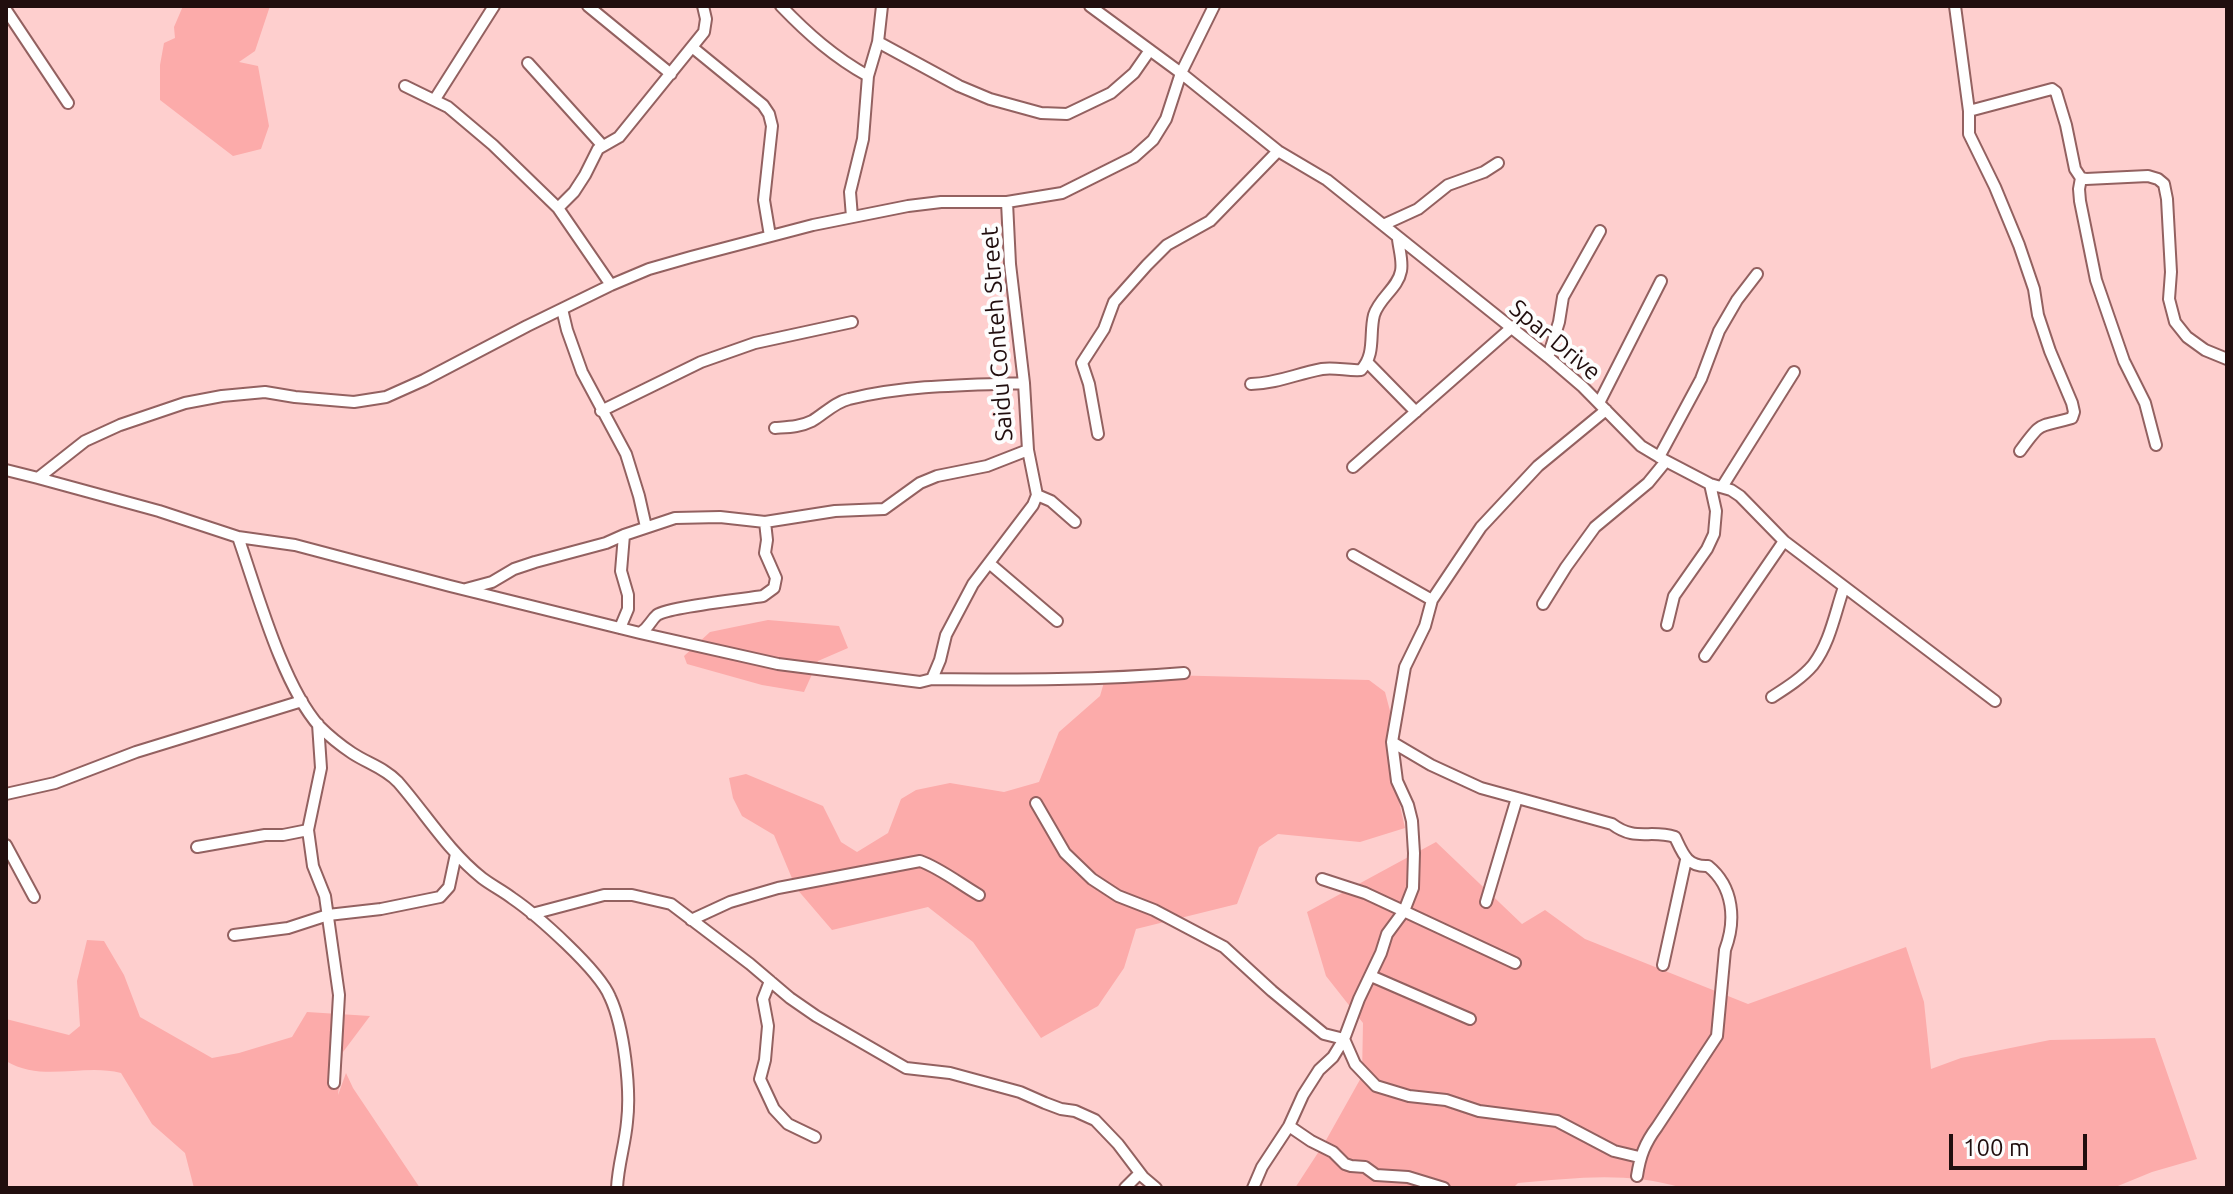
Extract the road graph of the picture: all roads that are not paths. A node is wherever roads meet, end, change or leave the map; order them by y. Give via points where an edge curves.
1 (494, 6) edge
2 (588, 6) edge
3 (703, 6) edge
4 (781, 6) edge
5 (882, 6) edge
6 (1090, 6) edge
7 (1214, 6) edge
8 (1955, 6) edge
9 (6, 10) edge
10 (878, 42) junction
11 (692, 47) junction
12 (1150, 50) junction
13 (528, 63) dead end
14 (1181, 73) junction
15 (671, 74) junction
16 (868, 76) junction
17 (405, 86) dead end
18 (435, 99) junction
19 (68, 103) dead end
20 (1969, 111) junction
21 (602, 145) junction
22 (1278, 151) junction
23 (1498, 163) dead end
24 (2081, 178) junction
25 (1007, 202) junction
26 (558, 208) junction
27 (852, 217) junction
28 (1383, 225) junction
29 (1600, 231) dead end
30 (770, 236) junction
31 (1398, 239) junction
32 (1757, 274) dead end
33 (1661, 281) dead end
34 (611, 285) junction
35 (562, 309) junction
36 (852, 322) dead end
37 (1510, 329) junction
38 (1548, 357) junction
39 (2227, 359) edge
40 (1368, 363) junction
41 (1794, 372) dead end
42 (1024, 383) junction
43 (1251, 384) dead end
44 (1602, 407) junction
45 (601, 411) junction
46 (1416, 412) junction
47 (775, 428) dead end
48 (1098, 434) dead end
49 (2156, 445) dead end
50 (1028, 450) junction
51 (2020, 451) dead end
52 (1663, 459) junction
53 (1353, 467) dead end
54 (6, 470) edge
55 (38, 478) junction
56 (1716, 485) junction
57 (1037, 495) junction
58 (765, 522) junction
59 (1075, 522) dead end
60 (646, 527) junction
61 (624, 535) junction
62 (238, 537) junction
63 (1784, 541) junction
64 (1353, 555) dead end
65 (989, 563) junction
66 (1844, 587) junction
67 (464, 590) junction
68 (1432, 600) junction
69 (1543, 604) dead end
70 (1057, 621) dead end
71 (1667, 625) dead end
72 (620, 628) junction
73 (640, 633) junction
74 (1705, 656) dead end
75 (1184, 673) dead end
76 (932, 679) junction
77 (1772, 697) dead end
78 (302, 701) junction
79 (1995, 701) dead end
80 (318, 724) junction
81 (1392, 742) junction
82 (6, 794) edge
83 (1517, 798) junction
84 (1036, 803) dead end
85 (308, 830) junction
86 (6, 845) edge
87 (197, 847) dead end
88 (456, 854) junction
89 (1686, 860) junction
90 (1322, 879) dead end
91 (979, 895) dead end
92 (34, 897) dead end
93 (1486, 902) dead end
94 (1404, 911) junction
95 (532, 914) junction
96 (328, 915) junction
97 (691, 920) junction
98 (234, 935) dead end
99 (1515, 963) dead end
100 (1663, 965) dead end
101 (1371, 976) junction
102 (770, 981) junction
103 (1470, 1019) dead end
104 (1344, 1039) junction
105 (334, 1083) dead end
106 (1289, 1126) junction
107 (815, 1137) dead end
108 (1639, 1157) junction
109 (1140, 1173) junction
110 (1637, 1176) dead end
111 (617, 1188) edge
112 (1125, 1188) edge
113 (1156, 1188) edge
114 (1253, 1188) edge
115 (1444, 1188) edge

1 - 18 street
2 - 15 street
3 - 11 street via 704,32
4 - 16 street via 839,60
5 - 10 street
6 - 12 street, Spar Drive
7 - 14 street
8 - 20 street
9 - 19 street
10 - 12 street via 990,99 1067,114 1111,93
10 - 16 street
11 - 15 street
11 - 30 street via 769,114 764,200
12 - 14 street, Spar Drive
13 - 21 street
14 - 22 street, Spar Drive
14 - 25 street via 1166,119 1134,157 1062,193
15 - 21 street via 619,137
16 - 27 street via 863,139 850,192
17 - 18 street
18 - 26 street via 471,124
20 - 24 street via 2052,89
20 - 51 street via 1969,134 2019,245 2042,329 2074,412 2072,418 2038,427
21 - 26 street
22 - 28 street, Spar Drive via 1327,180
22 - 48 street via 1210,221 1167,245 1114,302 1082,363
23 - 28 street via 1448,185 1418,209
24 - 39 street via 2148,176 2164,184 2169,299 2175,322 2205,350
24 - 49 street via 2093,269
25 - 27 street via 919,204
25 - 42 street, Saidu Conteh Street
26 - 34 street
27 - 30 street
28 - 31 street, Spar Drive
29 - 38 street via 1563,297
30 - 34 street via 649,269
31 - 37 street, Spar Drive
31 - 40 street via 1401,271 1375,312
32 - 52 street via 1719,331
33 - 44 street
34 - 35 street
35 - 45 street
35 - 55 street via 386,397 354,402 265,392 185,403 85,441
36 - 45 street via 755,343 701,362
37 - 38 street, Spar Drive
37 - 46 street
38 - 44 street, Spar Drive
40 - 43 street via 1361,370 1327,368
40 - 46 street
41 - 56 street
42 - 47 street via 950,385 865,396 844,400 810,422
42 - 50 street, Saidu Conteh Street
44 - 52 street, Spar Drive via 1641,446
44 - 68 street via 1481,527
45 - 60 street via 626,454
46 - 53 street
50 - 57 street
50 - 58 street, Saidu Conteh Street via 987,466 937,476 884,509
52 - 56 street, Spar Drive
52 - 69 street via 1648,483 1595,527
54 - 55 street
55 - 62 street
56 - 63 street, Spar Drive via 1740,496
56 - 71 street via 1714,534 1674,596
57 - 59 street
57 - 65 street
58 - 60 street, Saidu Conteh Street via 696,516
58 - 73 street via 765,553 776,578 774,588 763,596 672,610 656,616
60 - 61 street, Saidu Conteh Street
61 - 67 street, Saidu Conteh Street
61 - 72 street via 621,571 628,609
62 - 67 street via 295,545
62 - 78 street
63 - 66 street, Spar Drive
63 - 74 street
64 - 68 street
65 - 70 street
65 - 76 street via 946,635
66 - 77 street via 1813,665
66 - 79 street, Spar Drive
67 - 72 street
68 - 81 street via 1405,667
72 - 73 street
73 - 76 street via 778,664 920,682
75 - 76 street via 1053,681
78 - 80 street
78 - 82 street via 55,783
80 - 85 street via 321,768
80 - 88 street via 352,753 388,773
81 - 83 street via 1481,788
81 - 94 street via 1397,781 1412,821 1413,888
83 - 89 street via 1612,824 1624,833 1675,837
83 - 93 street
84 - 104 street via 1065,853 1092,879 1224,947 1324,1034
85 - 87 street
85 - 96 street
86 - 92 street
88 - 95 street
88 - 96 street via 449,887 440,897
89 - 100 street
89 - 108 street via 1716,872 1733,913 1717,1036
90 - 94 street
91 - 97 street via 920,861 778,888
94 - 99 street
94 - 101 street via 1387,934
95 - 97 street via 604,895 632,895 671,904
95 - 111 street via 606,988 617,1019 628,1117
96 - 98 street via 288,928
96 - 105 street via 339,995
97 - 102 street
101 - 103 street
101 - 104 street
102 - 107 street via 763,999 768,1026 760,1079 788,1124
102 - 109 street via 816,1016 906,1068 950,1073 1020,1092 1095,1120
104 - 106 street via 1303,1095
104 - 108 street via 1355,1064 1376,1086 1479,1111 1557,1121 1614,1151
106 - 114 street
106 - 115 street via 1345,1164
108 - 110 street
109 - 112 street
109 - 113 street

